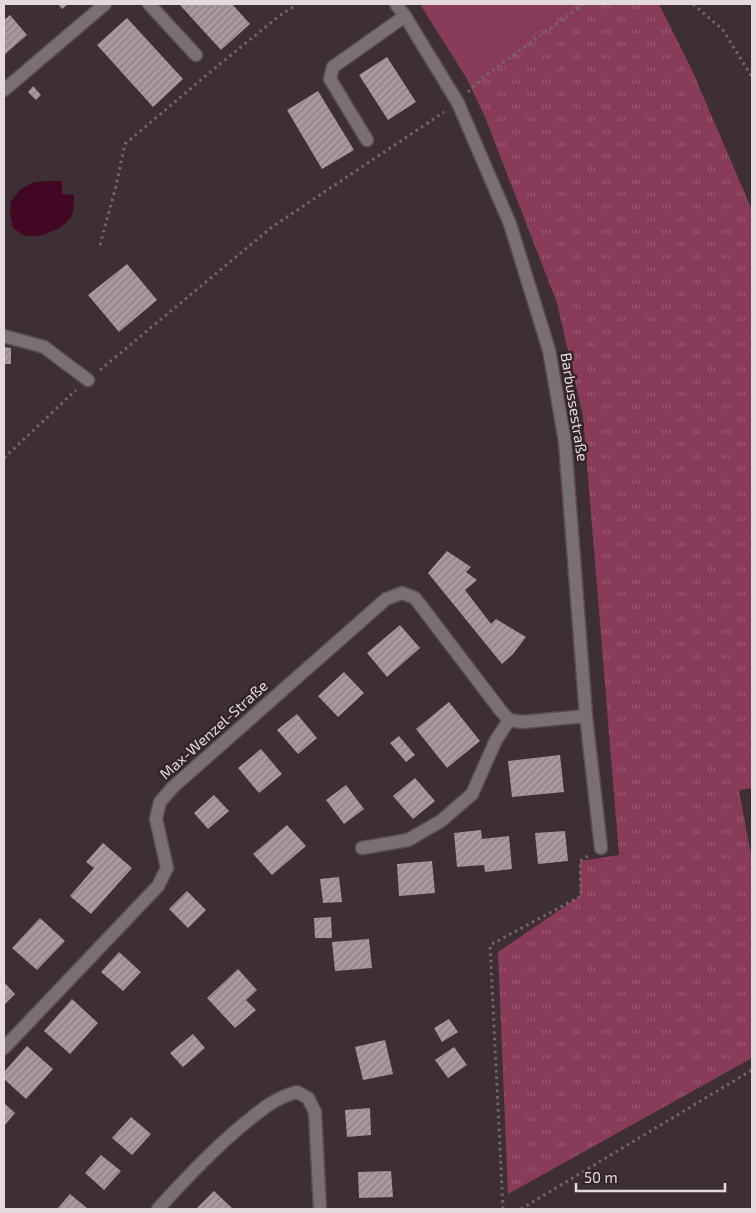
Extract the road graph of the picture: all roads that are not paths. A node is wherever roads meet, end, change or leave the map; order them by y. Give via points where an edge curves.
1 (105, 4) edge
2 (149, 4) edge
3 (396, 4) edge
4 (405, 16) junction
5 (196, 55) dead end
6 (4, 90) edge
7 (368, 140) dead end
8 (4, 336) edge
9 (88, 380) road end
10 (586, 716) junction
11 (509, 720) junction
12 (362, 848) dead end
13 (601, 848) road end
14 (4, 1048) edge
15 (158, 1209) edge
16 (320, 1209) edge

1 - 6 street
2 - 5 street
3 - 4 street, Barbussestraße
4 - 7 street via 332,67 330,79
4 - 10 street, Barbussestraße via 458,103 510,224 549,350 565,442
8 - 9 street via 44,347
10 - 11 street via 522,722
10 - 13 street, Barbussestraße
11 - 12 street via 496,740 472,794 441,821 408,840
11 - 14 street, Max-Wenzel-Straße via 414,598 402,593 386,600 173,787 160,802 156,819 166,868 158,886
15 - 16 street via 231,1134 268,1105 297,1092 308,1098 315,1112

